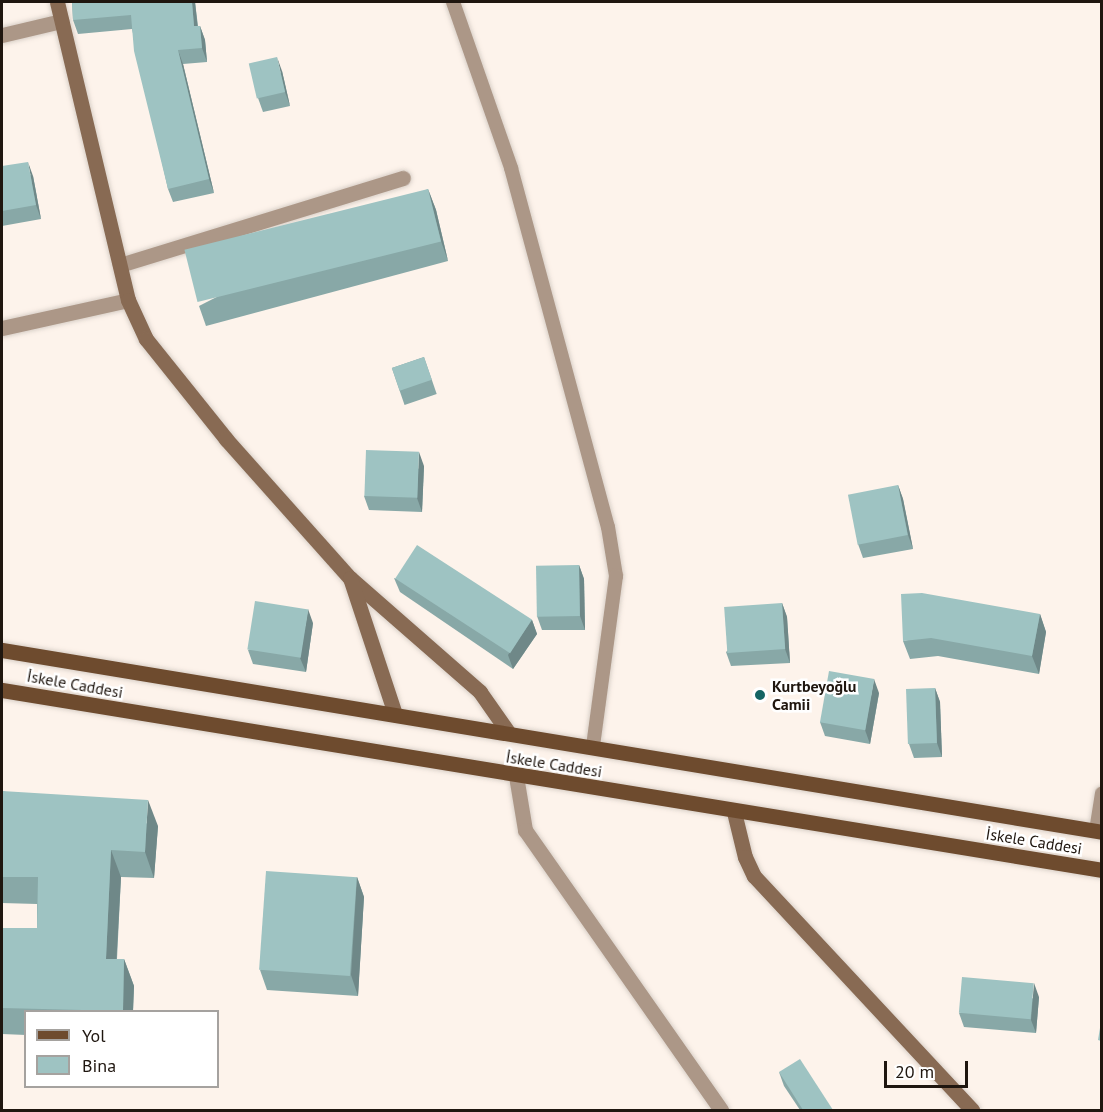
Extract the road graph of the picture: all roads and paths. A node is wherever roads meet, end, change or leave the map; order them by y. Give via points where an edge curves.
1 (57, 2) edge
2 (453, 2) edge
3 (61, 21) junction
4 (2, 35) edge
5 (403, 178) dead end
6 (120, 265) junction
7 (128, 300) junction
8 (2, 328) edge
9 (350, 578) junction
10 (2, 650) edge
11 (2, 690) edge
12 (395, 714) junction
13 (508, 732) junction
14 (593, 747) junction
15 (516, 776) junction
16 (1101, 793) edge
17 (735, 812) junction
18 (1099, 831) edge
19 (1101, 870) edge
20 (721, 1110) edge
21 (972, 1110) edge

1 - 3 street
2 - 14 lane via 511,168 608,527 616,576
3 - 4 street
3 - 6 street
5 - 6 street
6 - 7 street
7 - 8 street
7 - 9 street via 153,348 226,439
9 - 12 street
9 - 13 street via 480,692
10 - 12 main road
11 - 15 main road, İskele Caddesi
12 - 13 main road
13 - 14 main road
14 - 18 main road
15 - 17 main road, İskele Caddesi
15 - 20 street via 525,830
16 - 18 lane
17 - 19 main road, İskele Caddesi
17 - 21 street via 745,857 754,876

